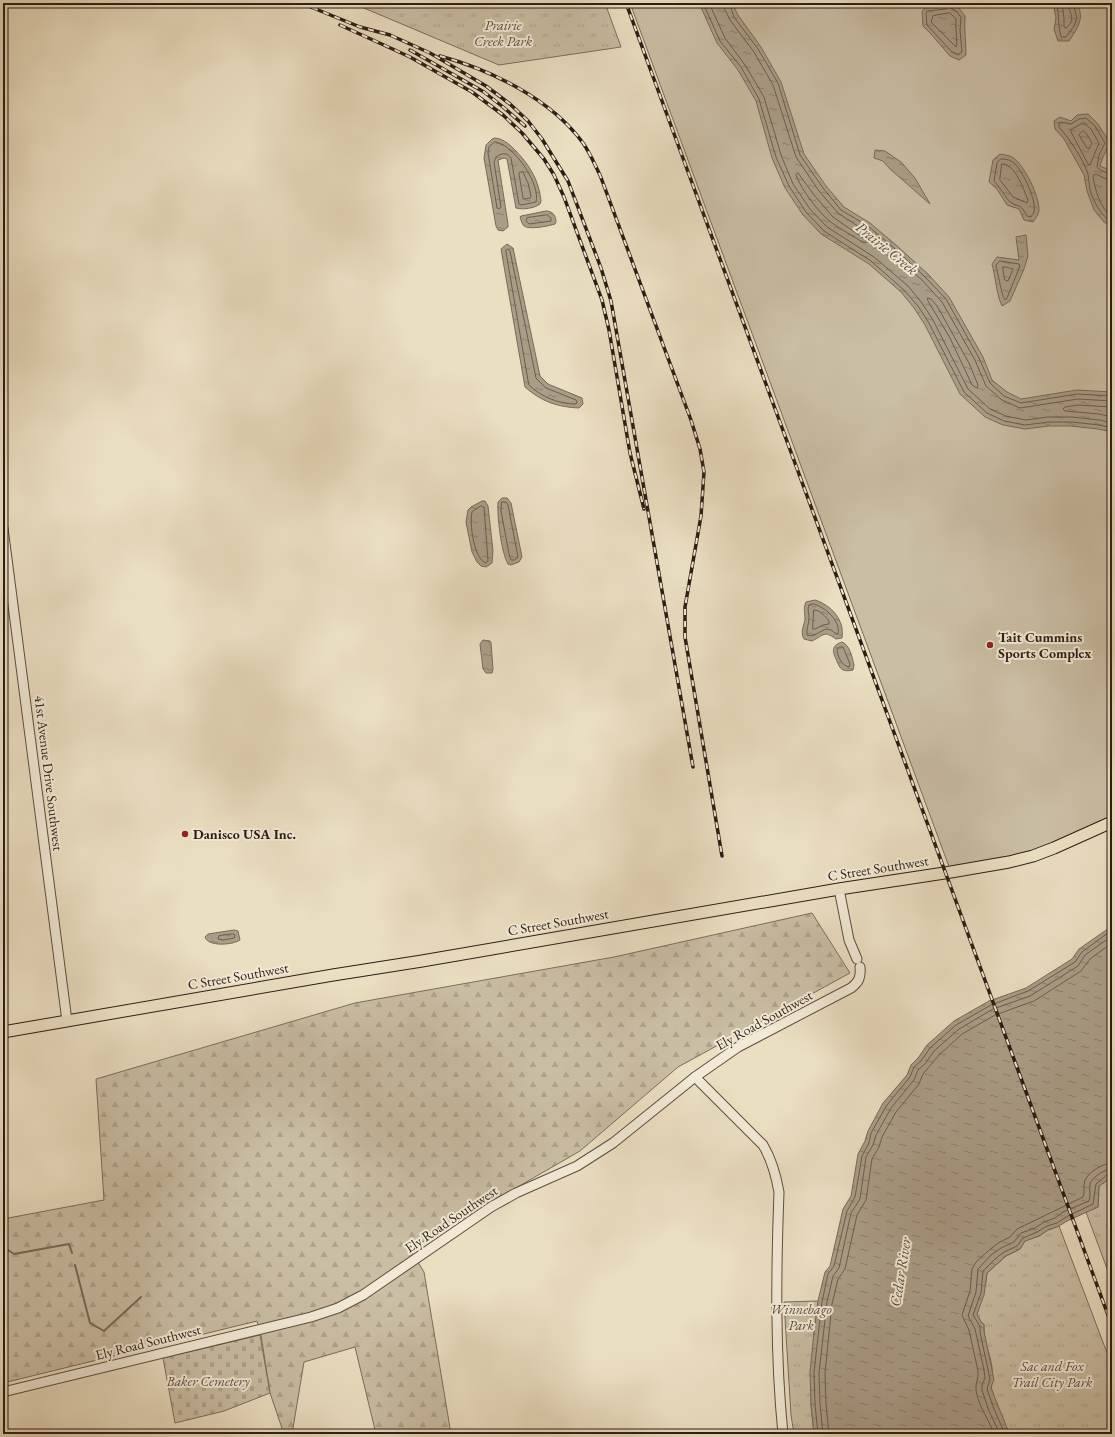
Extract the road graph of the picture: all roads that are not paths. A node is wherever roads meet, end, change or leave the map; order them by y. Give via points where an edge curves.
1 (3, 528) edge
2 (1112, 822) edge
3 (839, 889) junction
4 (67, 1021) junction
5 (3, 1032) edge
6 (696, 1077) junction
7 (3, 1392) edge
8 (783, 1434) edge

1 - 4 street, 41st Avenue Drive Southwest
2 - 3 main road, C Street Southwest via 1054,848 1020,859
3 - 4 main road, C Street Southwest
3 - 6 street, Ely Road Southwest via 849,940 858,963 858,982 738,1046
4 - 5 main road, C Street Southwest
6 - 7 street, Ely Road Southwest via 613,1143 577,1166 491,1207 363,1295 338,1308 311,1317
6 - 8 street via 763,1145 775,1172 779,1192 777,1346

